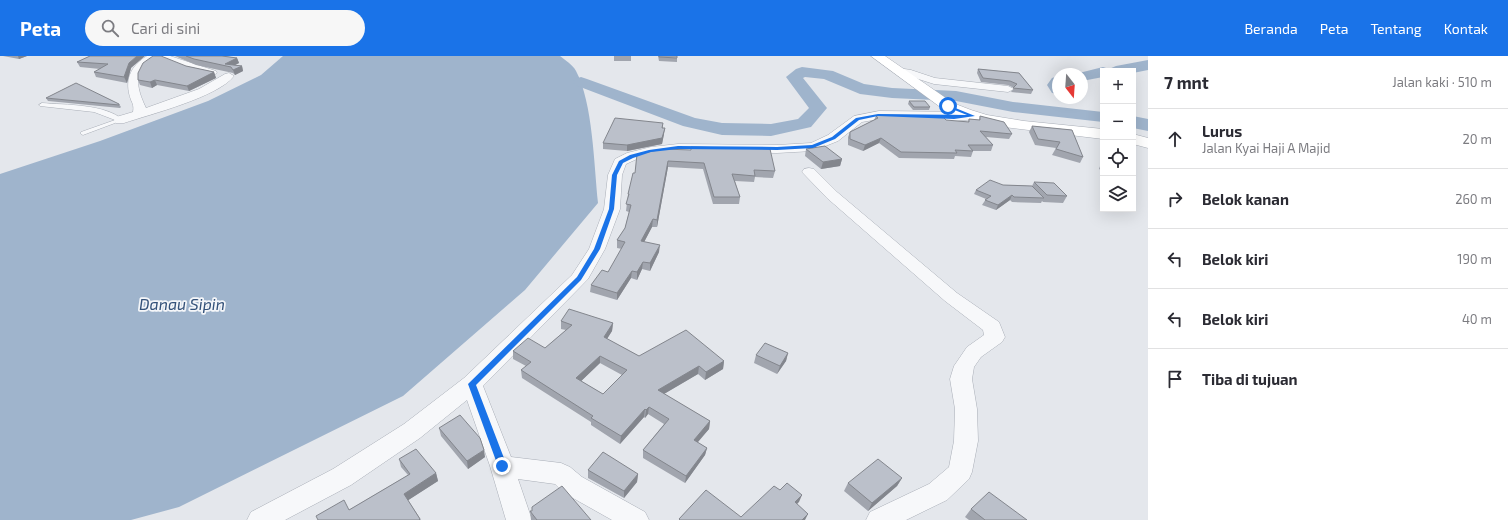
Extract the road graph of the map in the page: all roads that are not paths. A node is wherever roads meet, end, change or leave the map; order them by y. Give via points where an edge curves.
1 (154, 56) edge
2 (162, 56) edge
3 (877, 56) edge
4 (902, 74) junction
5 (1008, 89) dead end
6 (42, 105) dead end
7 (138, 114) junction
8 (973, 116) junction
9 (120, 120) junction
10 (83, 133) dead end
11 (1100, 134) edge
12 (1136, 140) edge
13 (1148, 143) edge
14 (809, 172) dead end
15 (472, 384) junction
16 (502, 466) junction
17 (260, 520) edge
18 (519, 520) edge
19 (636, 520) edge
20 (879, 520) edge

1 - 7 street via 142,62 134,72 132,85 140,108
2 - 7 street via 193,68 228,76 202,93 169,106
3 - 4 main road
4 - 5 street via 907,72 934,81
4 - 8 main road via 948,106
6 - 9 lane via 114,114
7 - 9 street
8 - 11 main road via 1001,122
8 - 15 street via 878,115 858,119 833,138 813,147 678,148 651,151 620,162 615,175 612,209 597,249 579,279
9 - 10 lane
12 - 13 main road
14 - 20 street via 832,195 951,297 992,327 995,337 974,352 964,366 961,379 966,409 966,441 960,472 938,492
15 - 16 street
15 - 17 street via 412,431 342,477
16 - 18 street
16 - 19 street via 561,474 573,485

